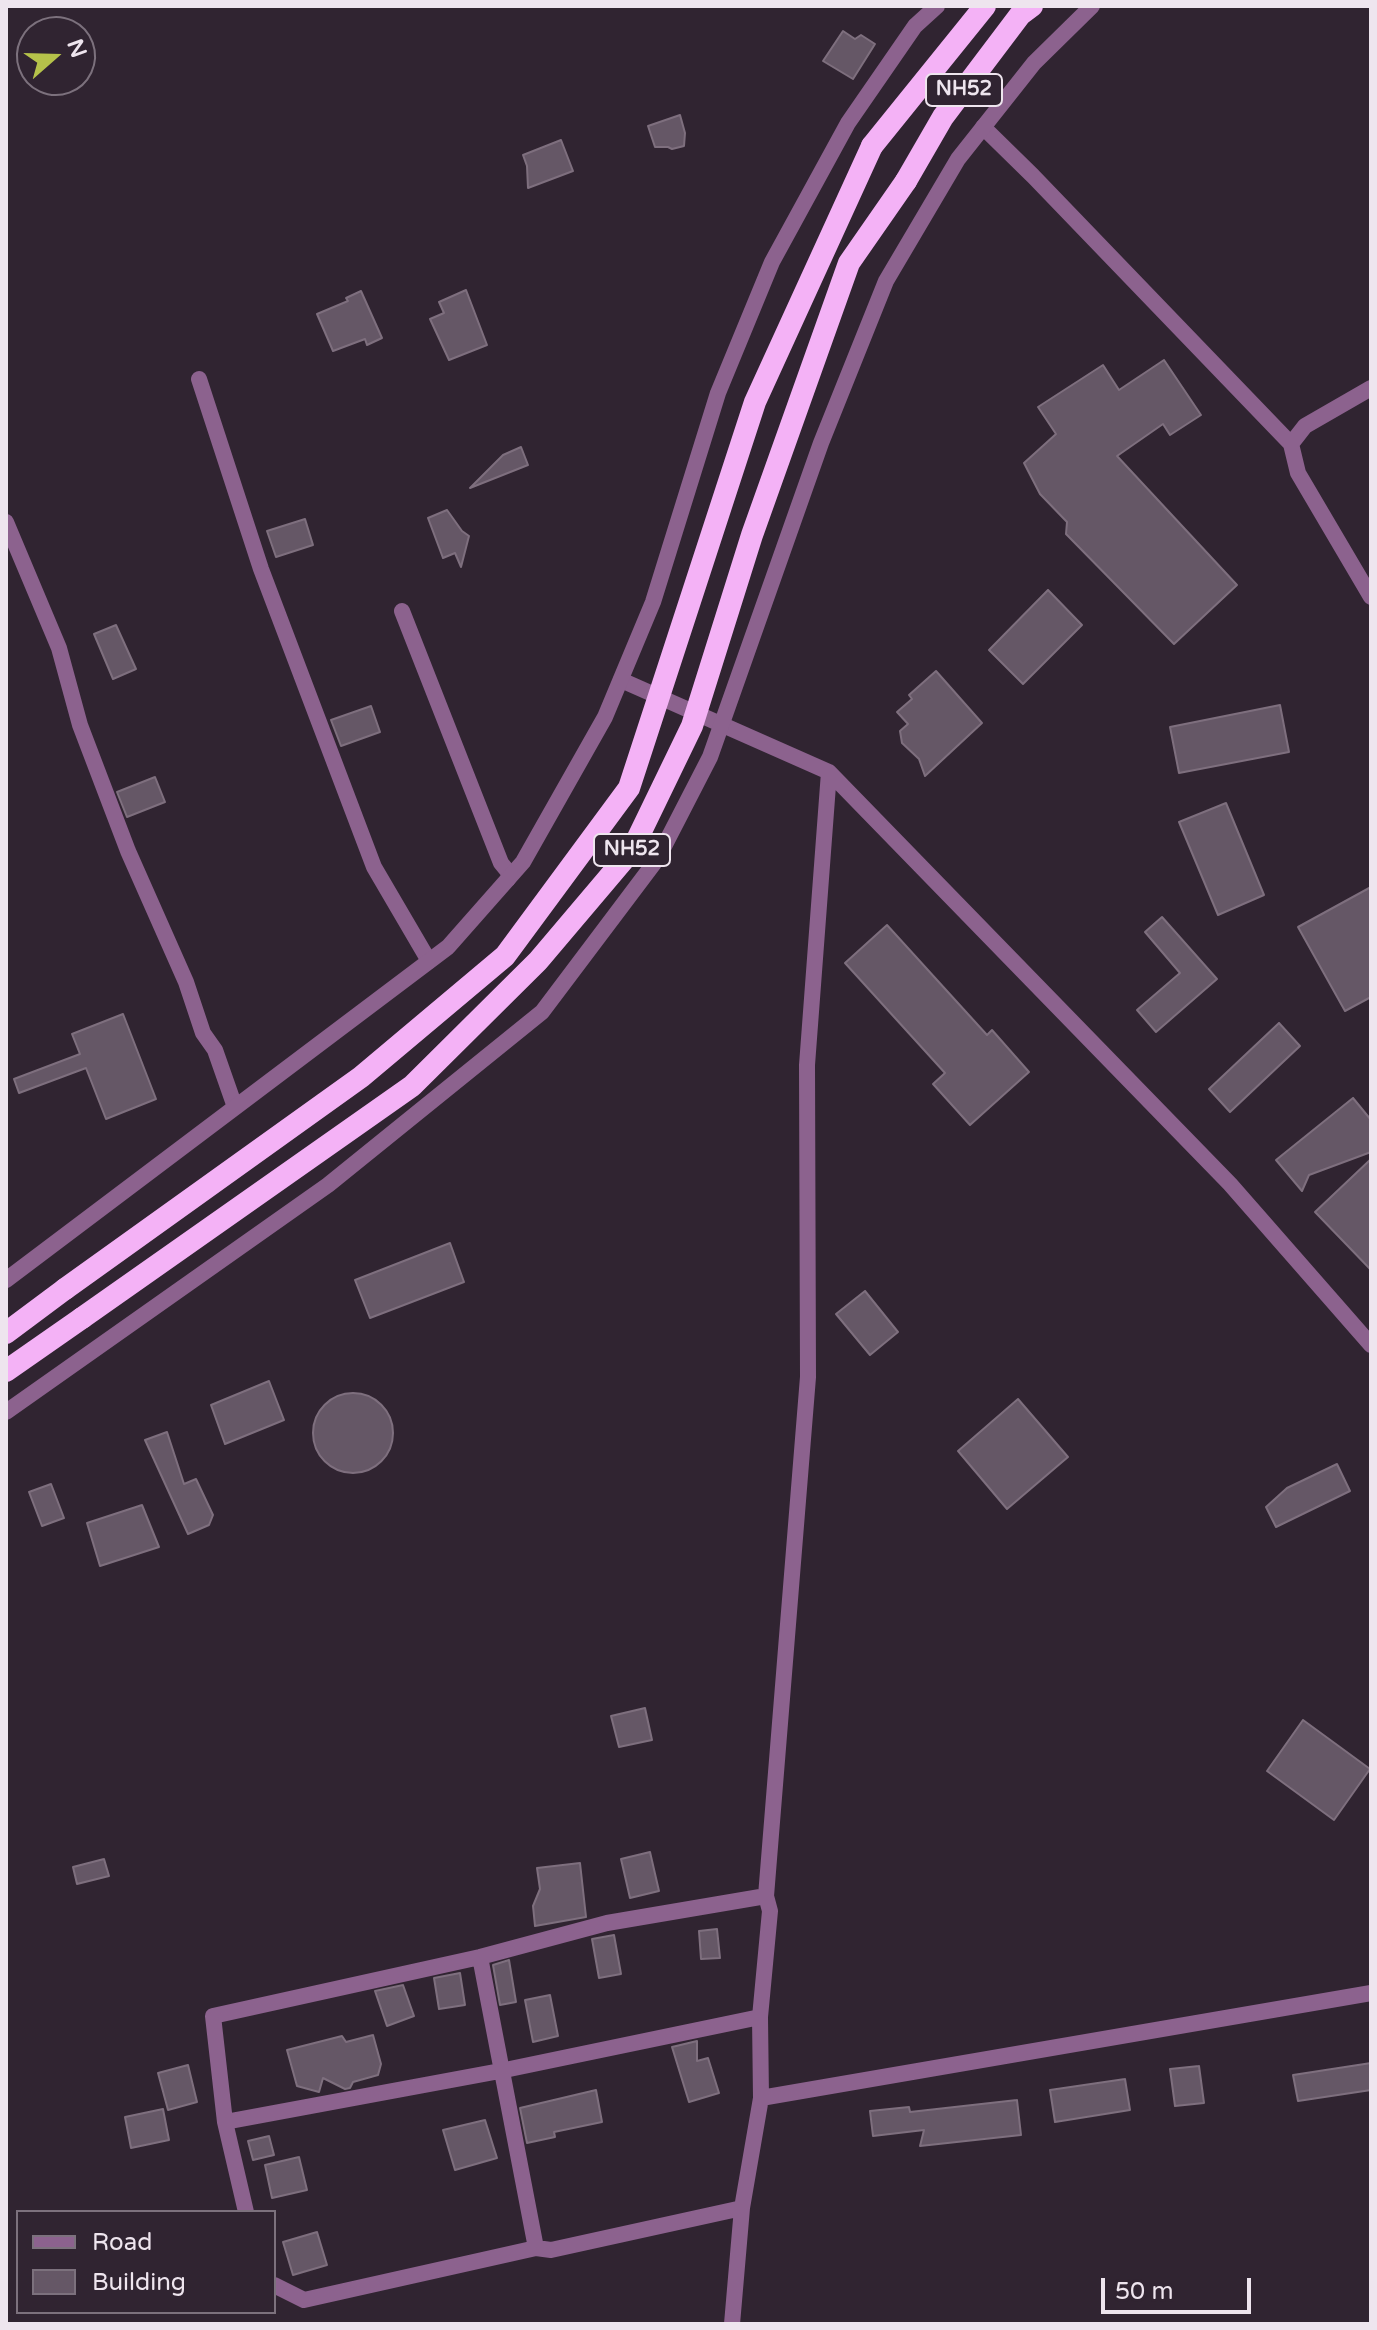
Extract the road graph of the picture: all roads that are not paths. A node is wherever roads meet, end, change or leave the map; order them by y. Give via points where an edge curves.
1 (937, 6) edge
2 (985, 6) edge
3 (1032, 6) edge
4 (1092, 6) edge
5 (983, 127) junction
6 (199, 379) dead end
7 (1371, 388) edge
8 (1291, 444) junction
9 (6, 522) edge
10 (1371, 597) edge
11 (402, 611) dead end
12 (621, 680) junction
13 (722, 725) junction
14 (829, 772) junction
15 (508, 879) junction
16 (429, 961) junction
17 (235, 1107) junction
18 (6, 1280) edge
19 (6, 1333) edge
20 (1371, 1345) edge
21 (6, 1371) edge
22 (6, 1412) edge
23 (766, 1896) junction
24 (480, 1957) junction
25 (1371, 1993) edge
26 (760, 2017) junction
27 (500, 2071) junction
28 (761, 2098) junction
29 (225, 2122) junction
30 (742, 2208) junction
31 (246, 2210) edge
32 (536, 2248) junction
33 (276, 2286) edge
34 (732, 2324) edge

1 - 12 street via 915,26 848,123 772,262 718,393 653,602
2 - 19 highway, NH52, bridge via 872,146 755,402 629,788 505,956 361,1077
3 - 21 highway, NH52, bridge via 943,117 849,263 752,535 692,726 632,850 538,961 412,1086
4 - 5 street via 1034,63
5 - 8 street
5 - 13 street via 958,159 886,281 821,443
6 - 16 street via 261,569 374,867
7 - 8 street via 1305,426
8 - 10 street via 1298,473
9 - 17 street via 59,648 80,725 128,851
11 - 15 street
12 - 13 street
12 - 15 street via 598,731
13 - 14 street
13 - 22 street via 658,858 542,1012 328,1185
14 - 20 street via 1230,1184
14 - 23 street via 807,1065 808,1377
15 - 16 street
16 - 17 street
17 - 18 street
23 - 24 street via 607,1923
23 - 26 street via 770,1911
24 - 27 street
24 - 29 street via 213,2016
25 - 28 street
26 - 27 street
26 - 28 street
27 - 29 street
27 - 32 street
28 - 30 street
29 - 31 street
30 - 32 street via 551,2250
30 - 34 street
32 - 33 street via 304,2300

